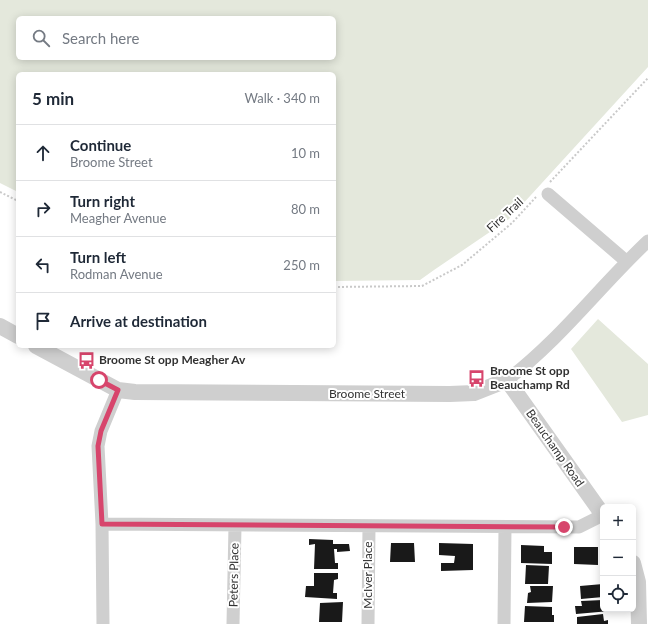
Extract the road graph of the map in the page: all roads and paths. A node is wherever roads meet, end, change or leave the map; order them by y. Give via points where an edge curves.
1 (648, 78) edge
2 (545, 191) junction
3 (0, 192) edge
4 (16, 201) edge
5 (648, 241) edge
6 (626, 261) junction
7 (336, 287) edge
8 (0, 326) edge
9 (16, 335) edge
10 (40, 348) edge
11 (507, 380) junction
12 (118, 390) junction
13 (600, 511) edge
14 (600, 516) edge
15 (102, 524) junction
16 (235, 526) junction
17 (369, 526) junction
18 (505, 527) junction
19 (636, 574) edge
20 (103, 624) edge
21 (233, 624) edge
22 (368, 624) edge
23 (504, 624) edge
24 (639, 624) edge

1 - 2 path, Fire Trail
2 - 6 street
2 - 7 path, Fire Trail via 462,265 422,286
3 - 4 path
5 - 6 street, Broome Street
6 - 11 street, Broome Street via 548,346
8 - 9 street
10 - 12 street, Broome Street
11 - 12 street, Broome Street via 474,393 450,394 200,393
11 - 13 street, Beauchamp Road
12 - 15 street via 101,431 98,446
14 - 18 street via 579,527
15 - 16 street
15 - 20 street
16 - 17 street
16 - 21 street, Peters Place
17 - 18 street
17 - 22 street, McIver Place
18 - 23 street
19 - 24 street

